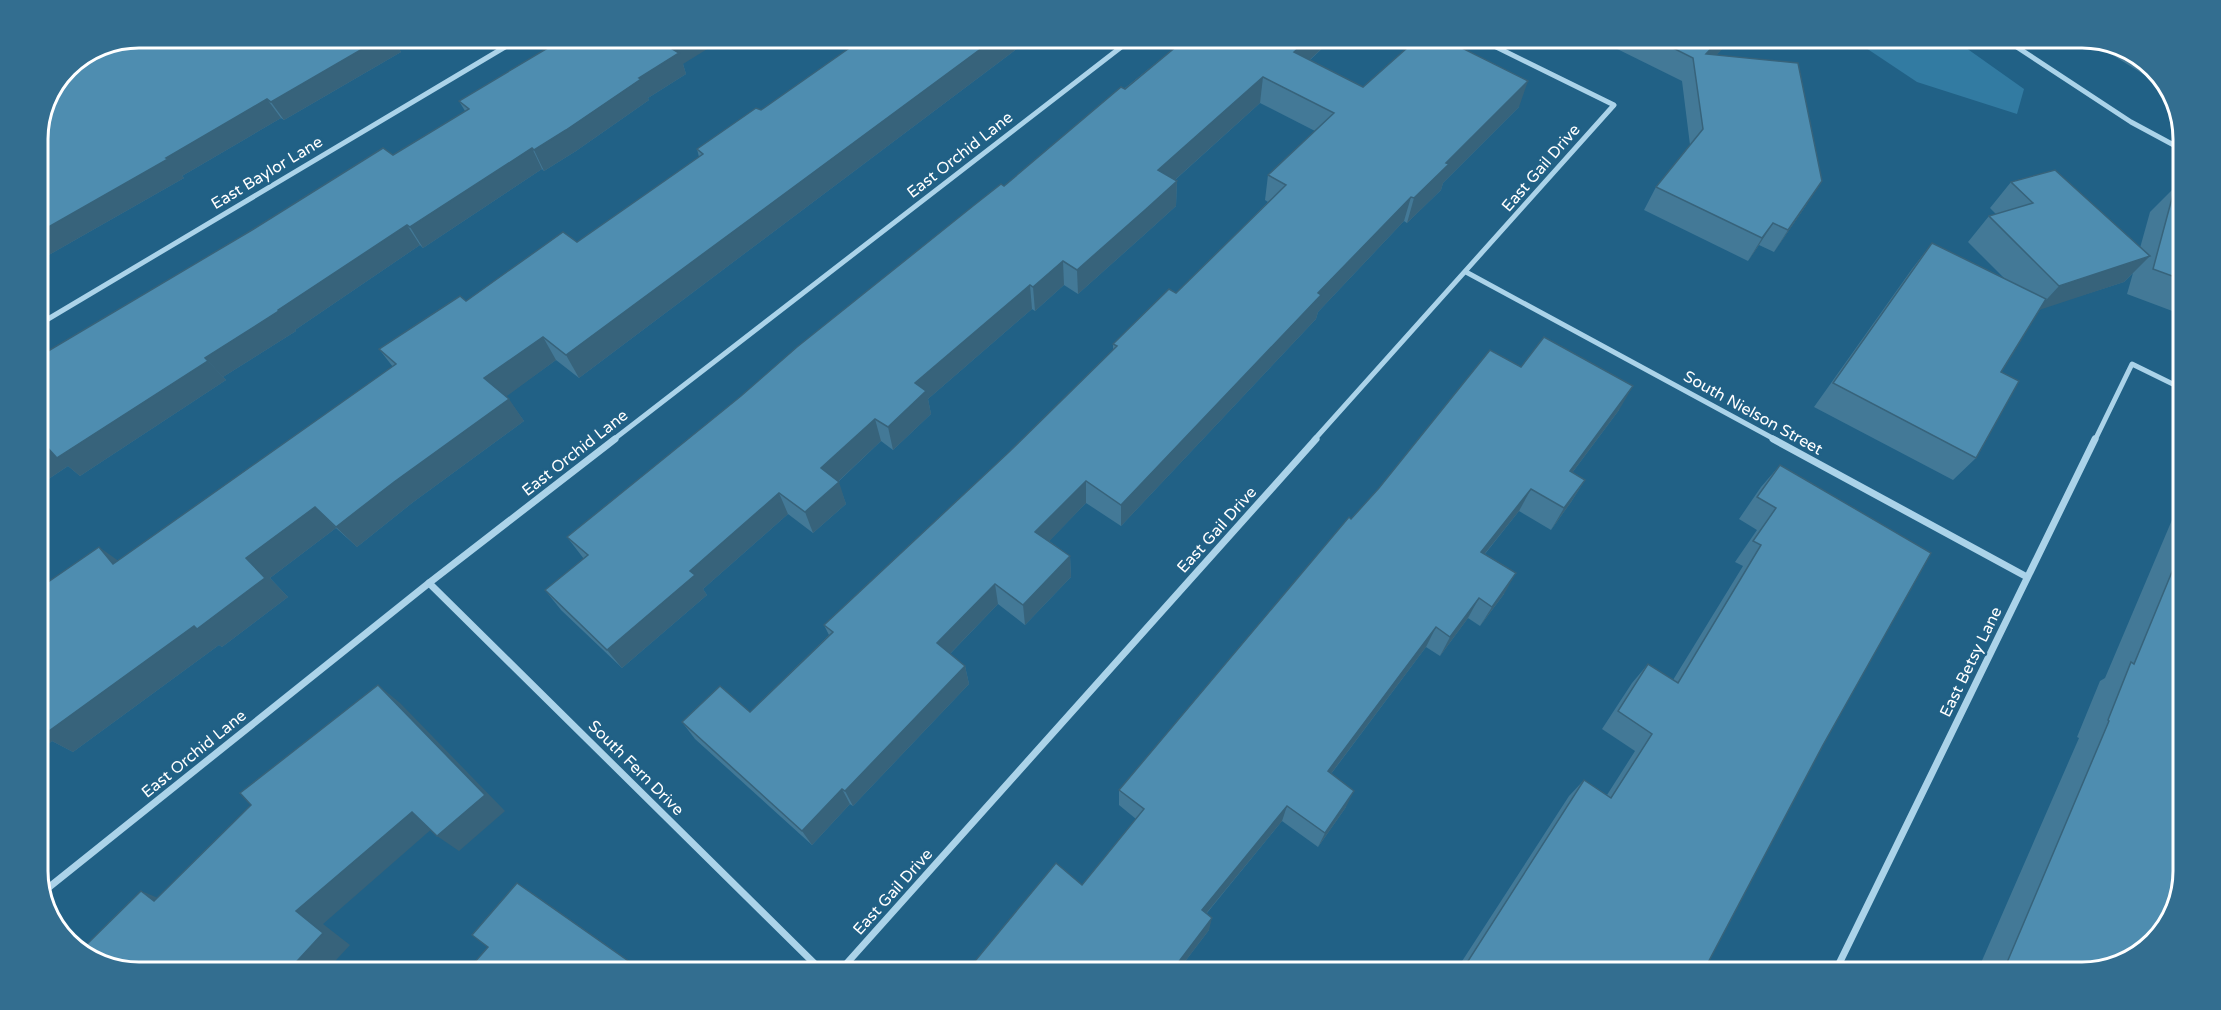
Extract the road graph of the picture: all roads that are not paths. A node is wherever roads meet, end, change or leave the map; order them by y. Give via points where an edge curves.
1 (503, 48) edge
2 (1120, 48) edge
3 (1498, 48) edge
4 (2018, 48) edge
5 (2173, 145) edge
6 (1466, 272) junction
7 (48, 319) edge
8 (2173, 384) edge
9 (2027, 577) junction
10 (429, 583) junction
11 (50, 887) edge
12 (813, 962) edge
13 (849, 962) edge
14 (1840, 962) edge

1 - 7 street, East Baylor Lane
2 - 10 street, East Orchid Lane
3 - 6 street, East Gail Drive via 1614,105
4 - 5 street via 2131,122
6 - 9 street, South Nielson Street
6 - 13 street, East Gail Drive
8 - 9 street, East Betsy Lane via 2132,364
9 - 14 street, East Betsy Lane
10 - 11 street, East Orchid Lane
10 - 12 street, South Fern Drive

